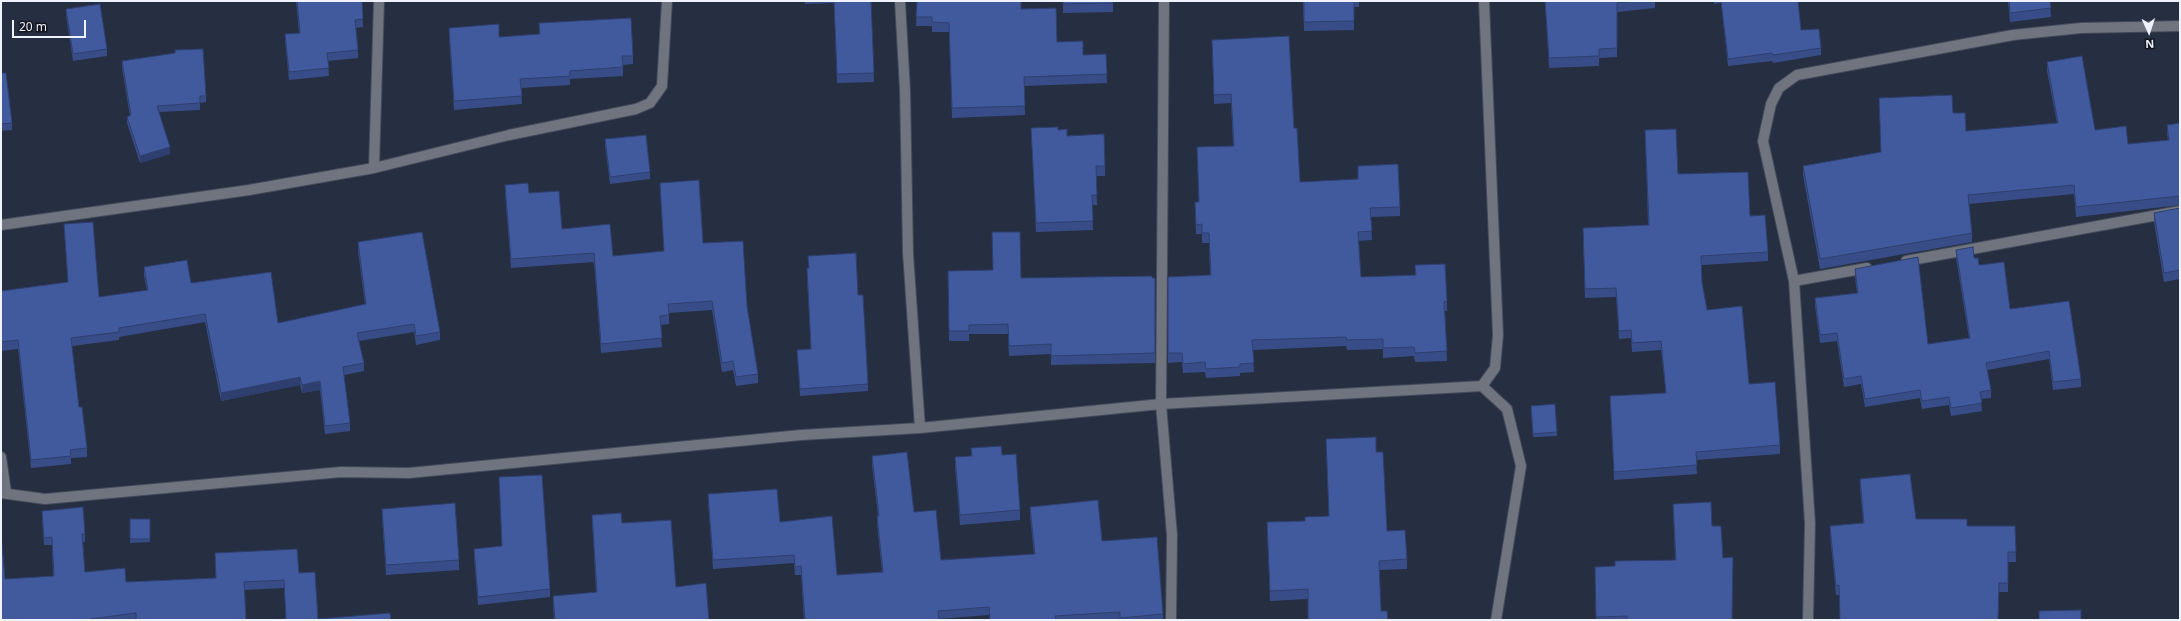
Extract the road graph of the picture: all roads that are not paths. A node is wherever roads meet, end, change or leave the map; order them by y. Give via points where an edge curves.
1 (379, 1) edge
2 (666, 1) edge
3 (900, 1) edge
4 (1164, 1) edge
5 (1484, 1) edge
6 (2180, 26) edge
7 (374, 168) junction
8 (2180, 212) edge
9 (1, 225) edge
10 (1897, 263) edge
11 (1881, 266) edge
12 (1794, 281) junction
13 (1482, 386) junction
14 (1161, 404) junction
15 (920, 428) junction
16 (1, 457) edge
17 (3, 493) edge
18 (1171, 620) edge
19 (1496, 620) edge
20 (1808, 620) edge

1 - 7 street
2 - 7 street via 662,86 650,103 636,109 509,135
3 - 15 street via 905,90 908,253
4 - 14 street
5 - 13 street via 1498,335 1495,368
6 - 12 street via 2081,28 2013,35 1797,75 1778,88 1769,110 1763,141
7 - 9 street via 249,190
8 - 10 street
11 - 12 street
12 - 20 street via 1810,523
13 - 14 street
13 - 19 street via 1507,409 1521,466
14 - 15 street
14 - 18 street via 1172,535
15 - 17 street via 800,435 409,472 341,472 44,499
16 - 17 street

